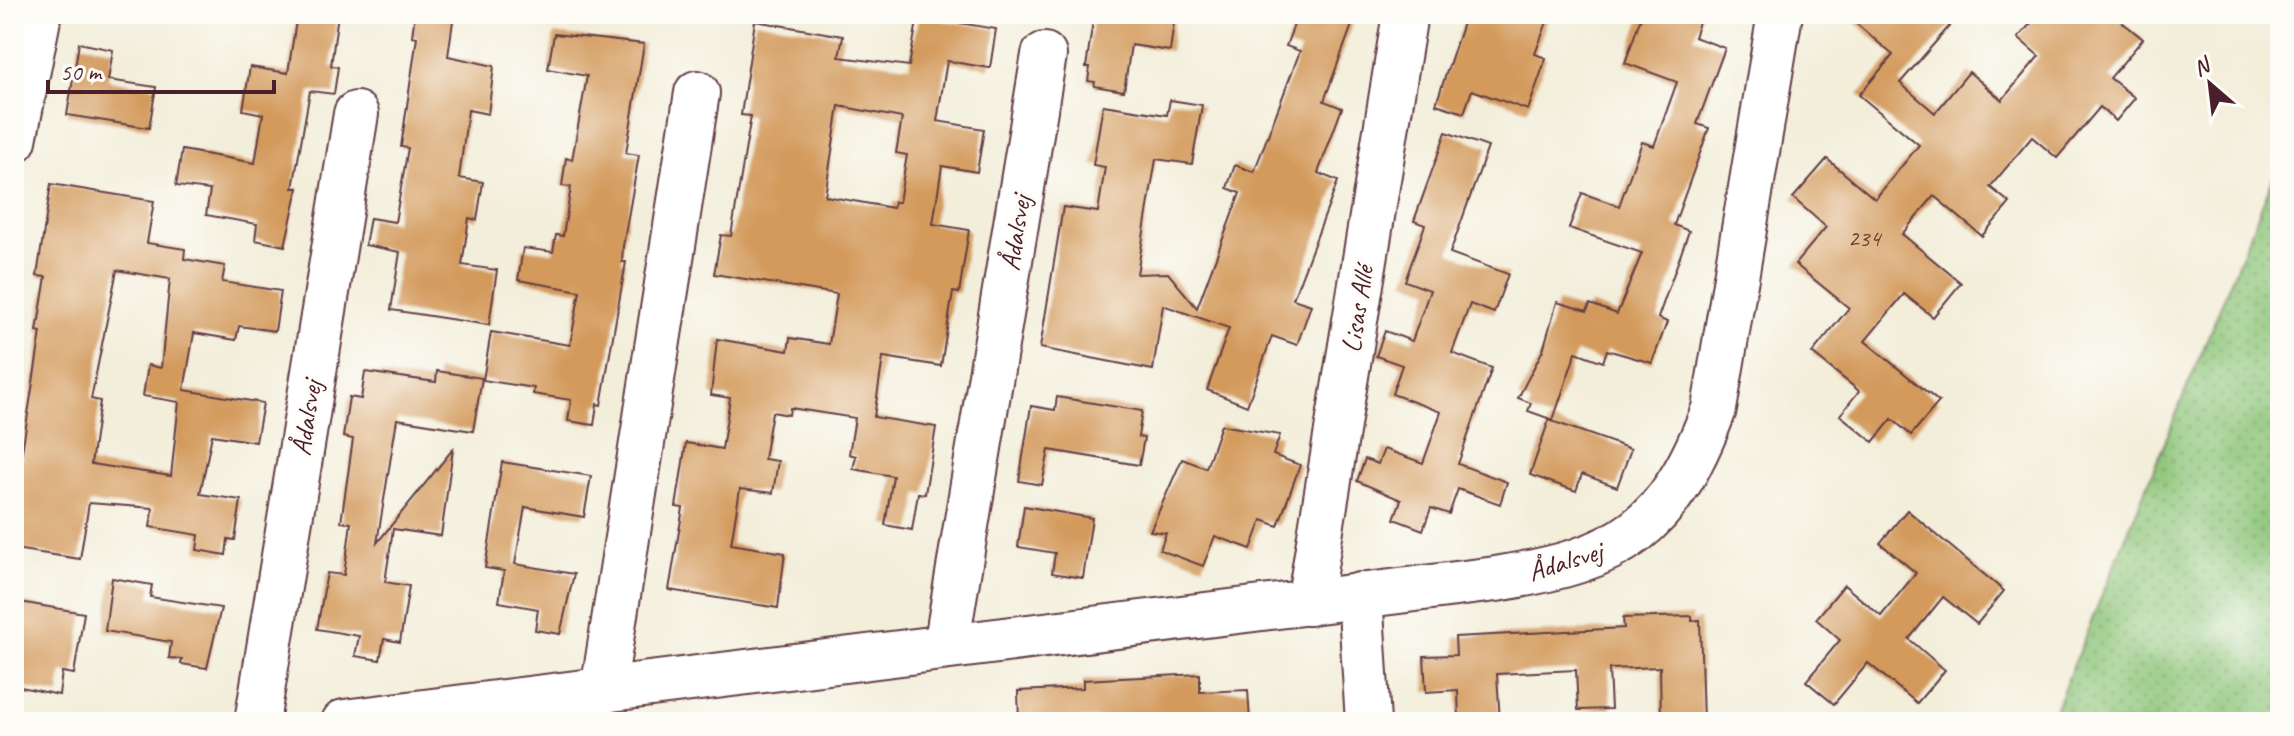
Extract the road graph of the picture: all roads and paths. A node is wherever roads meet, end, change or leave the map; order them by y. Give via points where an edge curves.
1 (39, 14) edge
2 (1405, 14) edge
3 (1780, 14) edge
4 (1044, 55) dead end
5 (697, 93) dead end
6 (356, 114) dead end
7 (14, 140) edge
8 (1360, 595) junction
9 (1309, 603) junction
10 (946, 647) junction
11 (592, 702) edge
12 (257, 722) edge
13 (344, 722) edge
14 (1368, 722) edge

1 - 7 street
2 - 9 street, Lisas Allé
3 - 8 street, Ådalsvej via 1714,409 1695,460 1671,499 1607,550 1556,570
4 - 10 street, Ådalsvej
5 - 11 street
6 - 12 street, Ådalsvej
8 - 9 street, Ådalsvej
8 - 14 street
9 - 10 street, Ådalsvej
10 - 11 street, Ådalsvej
11 - 13 street, Ådalsvej

